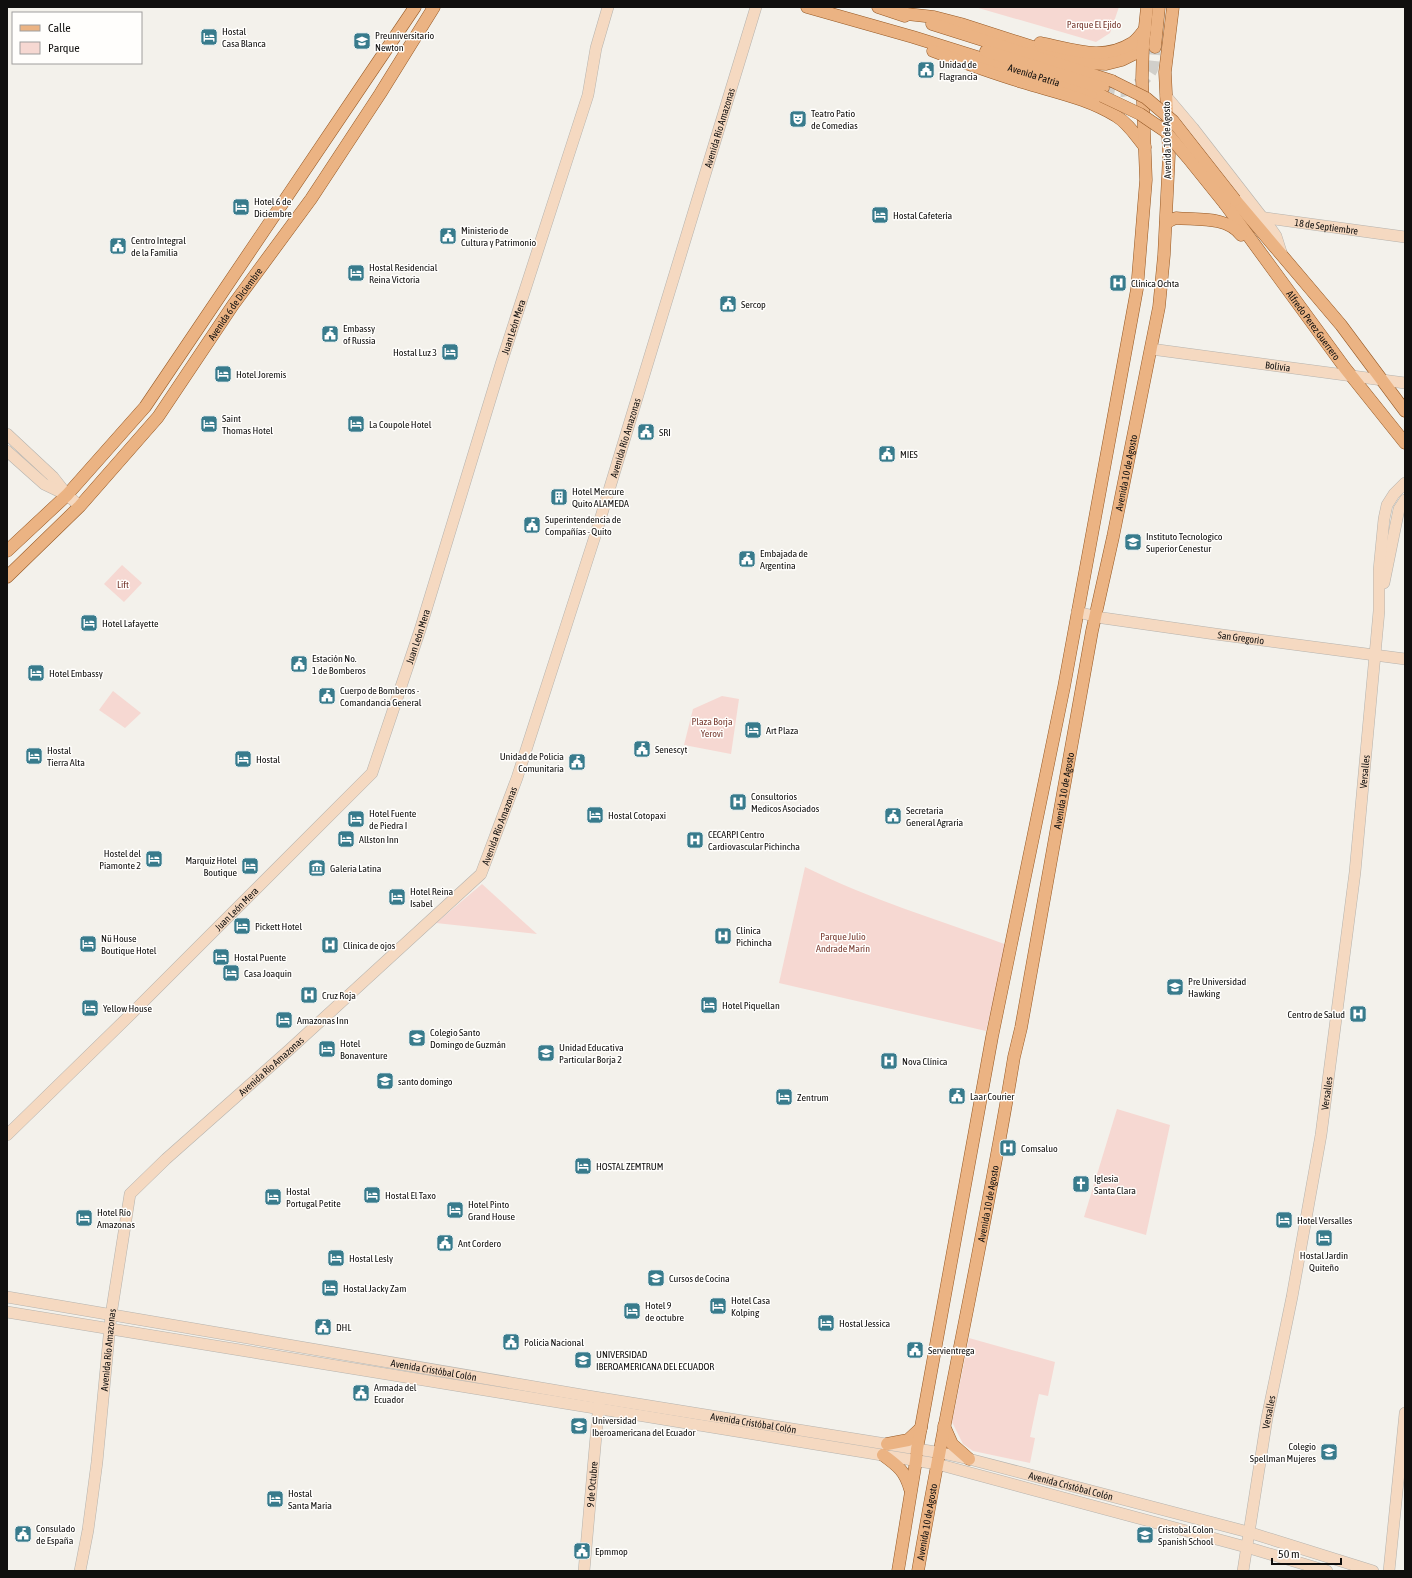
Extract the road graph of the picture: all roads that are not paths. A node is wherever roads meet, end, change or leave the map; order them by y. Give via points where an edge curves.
1 (415, 7) edge
2 (434, 7) edge
3 (608, 7) edge
4 (756, 7) edge
5 (807, 7) edge
6 (878, 7) edge
7 (1148, 7) edge
8 (1159, 7) edge
9 (1173, 7) edge
10 (898, 13) junction
11 (1145, 29) junction
12 (990, 33) junction
13 (909, 36) junction
14 (1149, 47) junction
15 (1106, 88) junction
16 (1166, 96) junction
17 (1145, 147) junction
18 (1230, 202) junction
19 (1248, 216) junction
20 (1262, 218) junction
21 (1166, 223) junction
22 (1405, 237) edge
23 (1282, 256) junction
24 (1273, 269) junction
25 (1150, 349) junction
26 (1352, 377) junction
27 (1382, 380) junction
28 (1405, 383) edge
29 (1405, 411) edge
30 (7, 434) edge
31 (1405, 443) edge
32 (7, 450) edge
33 (1405, 483) edge
34 (67, 495) junction
35 (1405, 500) edge
36 (80, 506) junction
37 (7, 551) edge
38 (7, 577) edge
39 (1379, 611) junction
40 (1078, 612) junction
41 (1096, 616) junction
42 (1374, 655) junction
43 (1405, 659) edge
44 (7, 1134) edge
45 (7, 1297) edge
46 (7, 1312) edge
47 (111, 1315) junction
48 (110, 1327) junction
49 (599, 1403) junction
50 (1405, 1413) edge
51 (944, 1426) junction
52 (921, 1428) junction
53 (885, 1449) junction
54 (917, 1449) junction
55 (938, 1459) junction
56 (969, 1459) junction
57 (916, 1461) junction
58 (910, 1489) junction
59 (1248, 1532) junction
60 (1246, 1547) junction
61 (80, 1571) edge
62 (584, 1571) edge
63 (898, 1571) edge
64 (918, 1571) edge
65 (1243, 1571) edge
66 (1327, 1571) edge
67 (1373, 1571) edge
68 (1389, 1571) edge

1 - 34 main road, Avenida 6 de Diciembre via 148,403
2 - 36 main road, Avenida 6 de Diciembre via 311,199 233,305 158,417
3 - 44 street, Juan León Mera via 596,48 588,95 501,364 420,630 372,773
4 - 47 street, Avenida Río Amazonas via 596,533 520,768 481,874 130,1194
5 - 13 main road, Avenida Patria
6 - 10 main road, Avenida Patria
7 - 11 main road, Avenida 10 de Agosto
8 - 14 main road
9 - 16 main road, Avenida 10 de Agosto via 1165,72
10 - 12 main road via 934,18
10 - 15 main road, Avenida Patria
11 - 12 main road via 1132,42 1116,51 1099,54
11 - 14 main road, Avenida 10 de Agosto
12 - 14 main road via 1083,63 1106,64 1122,60
13 - 15 main road, Avenida Patria
13 - 17 main road via 924,48 1099,107 1117,116
14 - 17 main road, Avenida 10 de Agosto via 1142,98
15 - 18 main road, Avenida Patria, bridge via 1164,131
15 - 18 main road, Avenida Patria, bridge via 1146,98 1172,121
16 - 20 street
16 - 21 main road, Avenida 10 de Agosto via 1169,155
17 - 40 main road, Avenida 10 de Agosto via 1146,180 1137,289
18 - 19 main road, Alfredo Perez Guerrero
18 - 24 main road, Alfredo Perez Guerrero
19 - 20 street, 18 de Septiembre
19 - 23 main road, Alfredo Perez Guerrero
20 - 22 street, 18 de Septiembre
20 - 23 street via 1276,236
21 - 24 main road via 1176,218 1231,225 1260,262
21 - 25 main road, Avenida 10 de Agosto via 1159,307
23 - 27 main road, Alfredo Perez Guerrero via 1341,325
24 - 26 main road, Alfredo Perez Guerrero
25 - 26 street, Bolivia
25 - 41 main road, Avenida 10 de Agosto
26 - 27 street, Bolivia
26 - 31 main road, Alfredo Perez Guerrero
27 - 28 street, Bolivia
27 - 29 main road, Alfredo Perez Guerrero
30 - 34 street via 53,477
32 - 34 street via 44,484
33 - 39 street, Versalles via 1387,505 1379,570
34 - 36 street
34 - 37 main road, Avenida 6 de Diciembre
35 - 39 street, Versalles via 1399,509
36 - 38 main road, Avenida 6 de Diciembre
39 - 42 street, Versalles
40 - 41 street, San Gregorio
40 - 52 main road, Avenida 10 de Agosto via 992,1037
41 - 42 street, San Gregorio
41 - 51 main road, Avenida 10 de Agosto via 1021,1028
42 - 43 street, San Gregorio
42 - 59 street, Versalles via 1355,872 1321,1135
45 - 47 street, Avenida Cristóbal Colón
46 - 48 street, Avenida Cristóbal Colón
47 - 48 street, Avenida Río Amazonas
47 - 49 street, Avenida Cristóbal Colón
48 - 49 street, Avenida Cristóbal Colón
48 - 61 street, Avenida Río Amazonas via 97,1462
49 - 53 street, Avenida Cristóbal Colón
49 - 62 street, 9 de Octubre
50 - 68 street
51 - 55 main road, Avenida 10 de Agosto
51 - 56 main road via 952,1444
52 - 53 main road via 908,1440
52 - 54 main road, Avenida 10 de Agosto
53 - 54 street, Avenida Cristóbal Colón
53 - 57 street, Avenida Cristóbal Colón
53 - 58 main road via 904,1473
54 - 55 street, Avenida Cristóbal Colón
54 - 57 main road, Avenida 10 de Agosto
55 - 56 street, Avenida Cristóbal Colón
55 - 57 street, Avenida Cristóbal Colón
55 - 60 street, Avenida Cristóbal Colón
55 - 64 main road, Avenida 10 de Agosto
56 - 59 street, Avenida Cristóbal Colón
57 - 58 main road, Avenida 10 de Agosto
58 - 63 main road, Avenida 10 de Agosto
59 - 60 street, Versalles
59 - 67 street, Avenida Cristóbal Colón
60 - 65 street, Versalles
60 - 66 street, Avenida Cristóbal Colón

